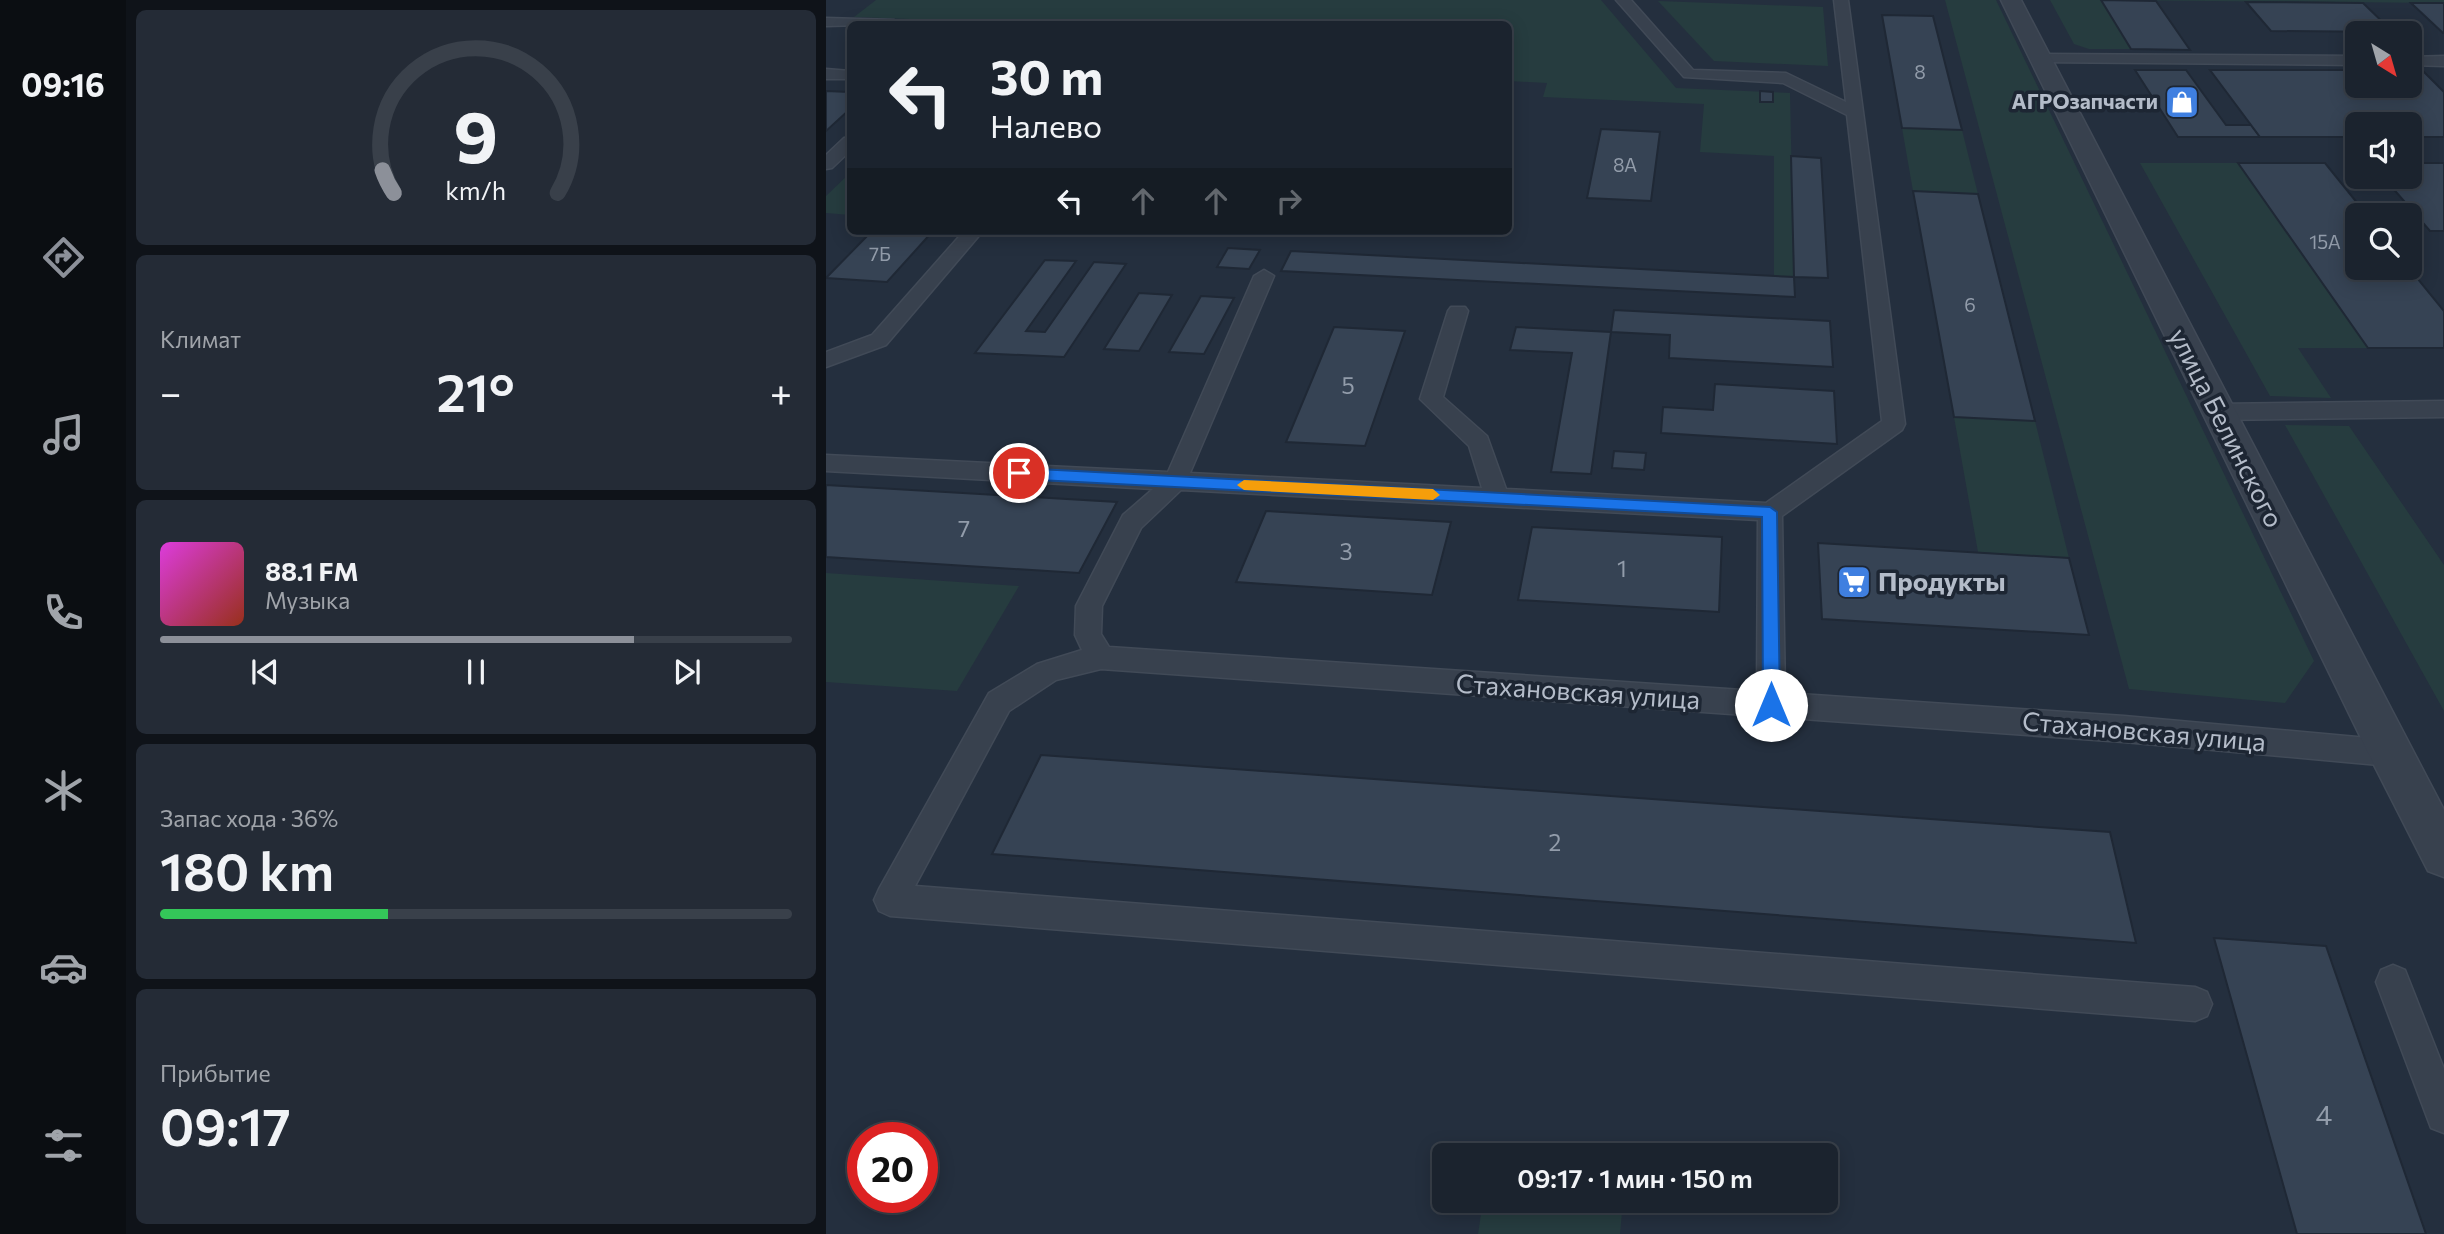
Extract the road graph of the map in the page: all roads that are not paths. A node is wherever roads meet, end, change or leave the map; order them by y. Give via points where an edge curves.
1 (1623, 0) edge
2 (1841, 0) edge
3 (2011, 0) edge
4 (826, 22) edge
5 (847, 23) edge
6 (2041, 59) junction
7 (2345, 61) edge
8 (2422, 61) edge
9 (2444, 61) edge
10 (826, 74) edge
11 (847, 75) edge
12 (1855, 113) junction
13 (847, 145) edge
14 (826, 164) edge
15 (971, 235) edge
16 (1264, 276) dead end
17 (1458, 311) dead end
18 (826, 360) edge
19 (2444, 409) edge
20 (2218, 412) junction
21 (826, 463) edge
22 (1175, 482) junction
23 (1497, 498) junction
24 (1770, 512) junction
25 (1101, 658) junction
26 (1771, 705) junction
27 (2390, 753) junction
28 (2444, 855) edge
29 (2393, 982) dead end
30 (2195, 1004) dead end
31 (2444, 1115) edge

1 - 12 lane via 1689,74 1786,78
2 - 12 lane
3 - 6 street, улица Белинского
4 - 5 lane
6 - 7 lane
6 - 20 street, улица Белинского
8 - 9 lane
10 - 11 lane
12 - 24 lane via 1894,424
13 - 14 lane
15 - 18 lane via 879,340
16 - 22 lane
17 - 23 lane via 1431,399 1479,442
19 - 20 lane
20 - 27 street, улица Белинского
21 - 22 lane
22 - 23 lane
22 - 25 lane via 1132,522 1089,606 1088,635
23 - 24 lane
24 - 26 lane
25 - 26 lane, Стахановская улица
25 - 30 lane, Стахановская улица via 1048,669 999,702 890,900
26 - 27 lane, Стахановская улица
27 - 28 street, улица Белинского
29 - 31 lane

